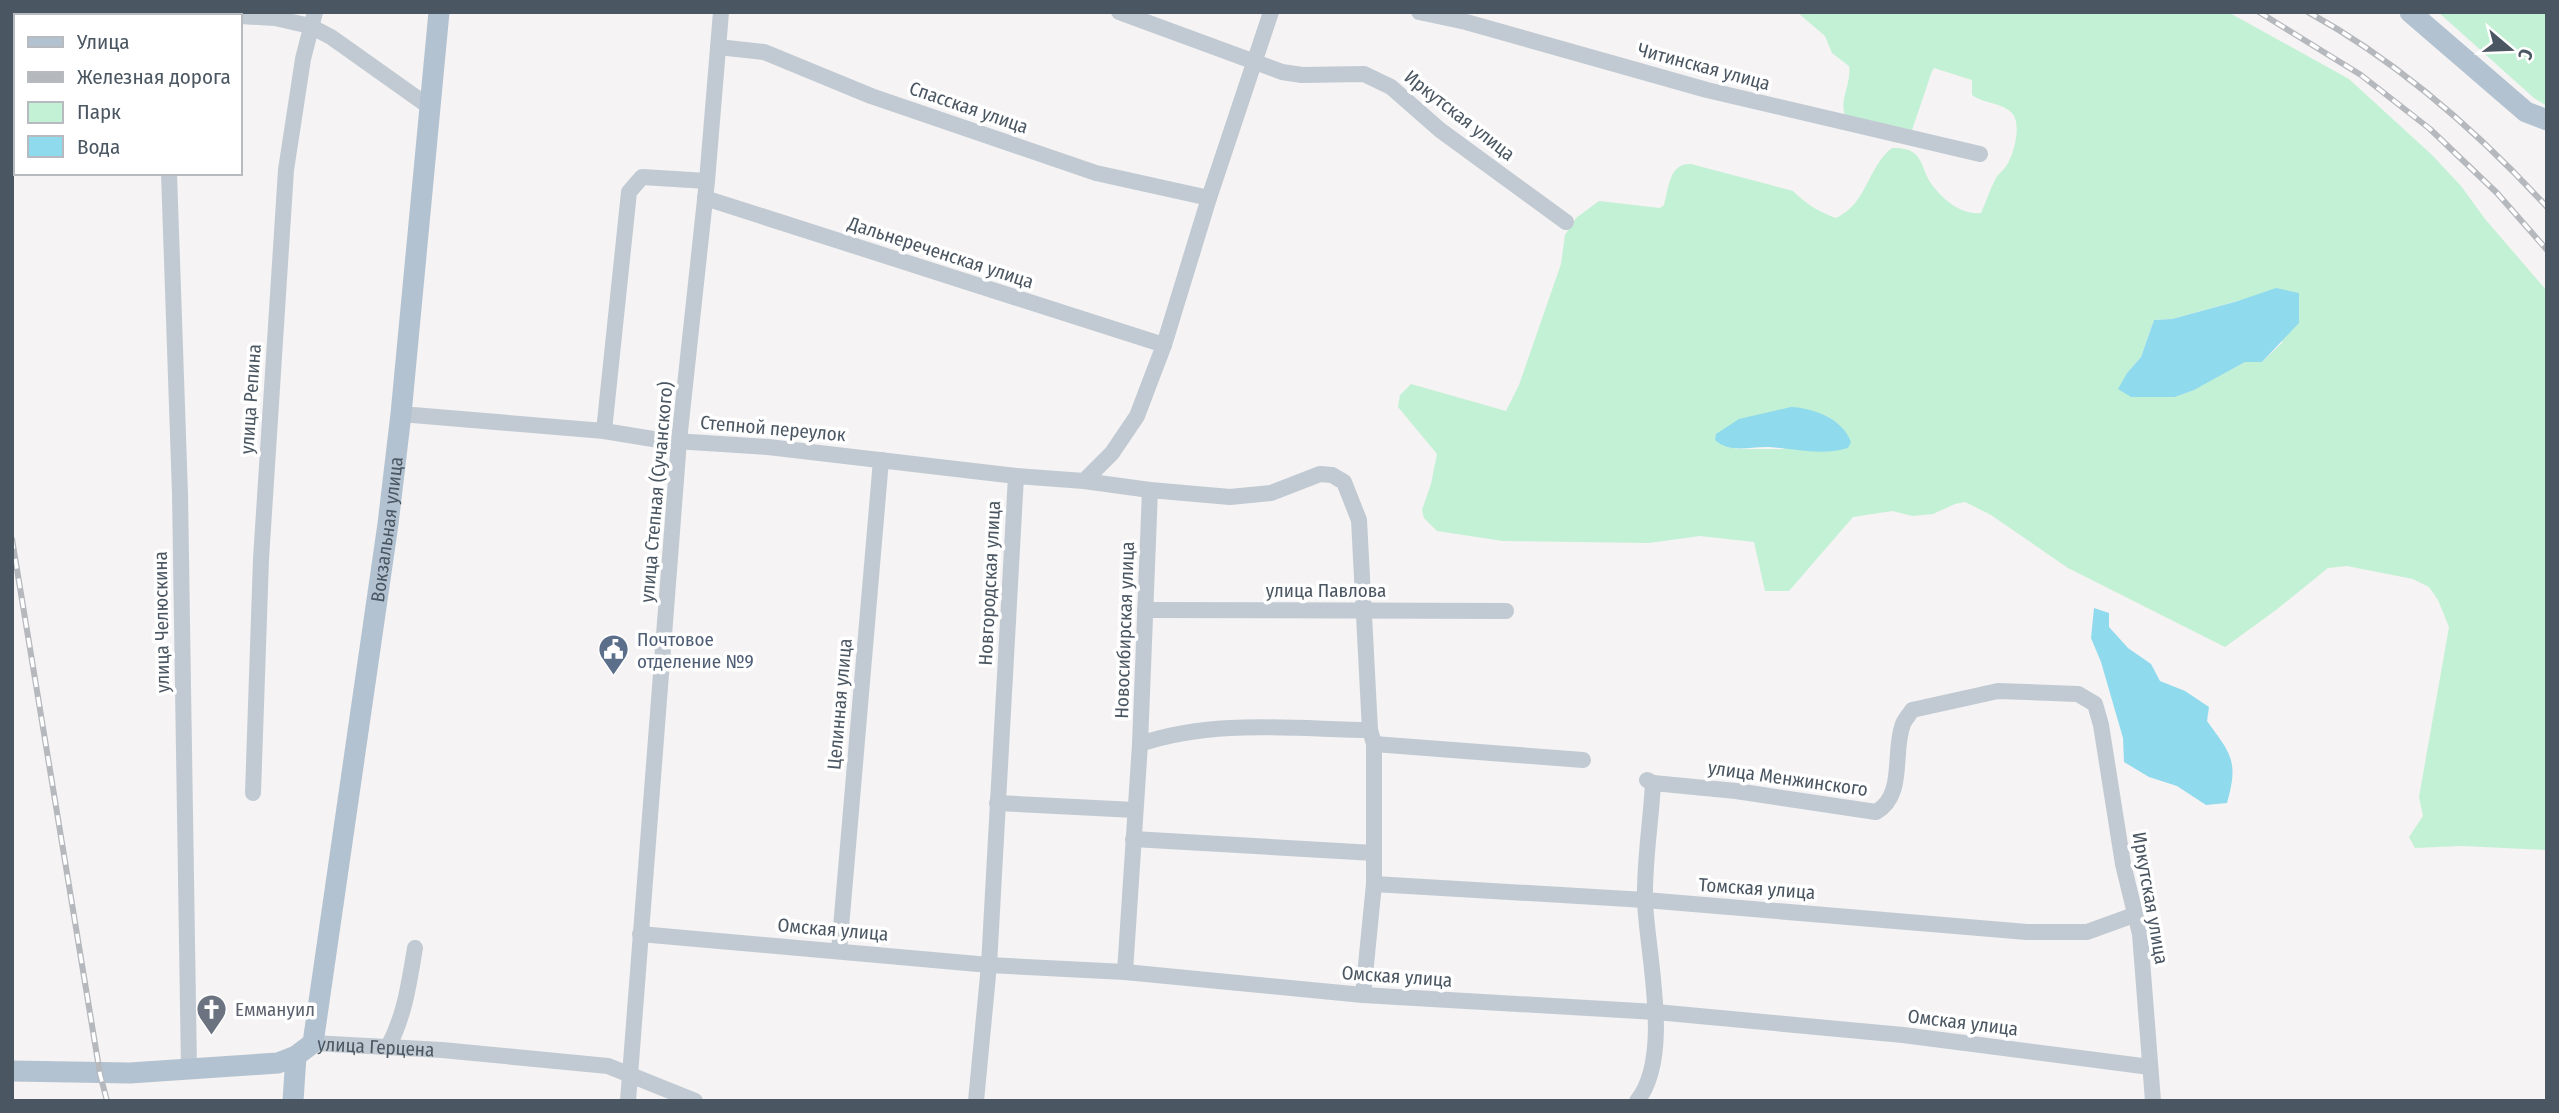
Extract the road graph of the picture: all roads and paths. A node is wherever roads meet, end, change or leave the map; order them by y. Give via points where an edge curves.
1 (187, 12) edge
2 (439, 12) edge
3 (721, 12) edge
4 (1119, 12) edge
5 (1271, 12) edge
6 (1419, 12) edge
7 (2410, 12) edge
8 (212, 14) edge
9 (242, 16) edge
10 (312, 19) edge
11 (718, 47) junction
12 (1254, 63) junction
13 (431, 108) junction
14 (2547, 120) edge
15 (1980, 154) dead end
16 (169, 175) edge
17 (707, 181) junction
18 (705, 198) junction
19 (1209, 198) junction
20 (1566, 222) dead end
21 (1164, 345) junction
22 (401, 414) junction
23 (604, 431) junction
24 (680, 441) junction
25 (881, 460) junction
26 (1016, 476) junction
27 (1084, 481) junction
28 (1150, 490) junction
29 (1145, 610) junction
30 (1365, 611) junction
31 (1506, 611) dead end
32 (2095, 704) joint
33 (1372, 737) junction
34 (1140, 744) junction
35 (1583, 760) dead end
36 (253, 793) dead end
37 (997, 803) junction
38 (1135, 810) junction
39 (1133, 839) junction
40 (1374, 853) junction
41 (1374, 884) junction
42 (1645, 900) junction
43 (2134, 915) junction
44 (640, 934) junction
45 (415, 948) dead end
46 (839, 951) junction
47 (989, 965) junction
48 (1125, 972) junction
49 (1363, 995) junction
50 (1656, 1012) junction
51 (388, 1047) junction
52 (305, 1049) junction
53 (2150, 1067) junction
54 (190, 1070) junction
55 (12, 1071) edge
56 (630, 1073) junction
57 (293, 1101) edge
58 (628, 1101) edge
59 (695, 1101) edge
60 (976, 1101) edge
61 (1637, 1101) edge
62 (2153, 1101) edge

1 - 8 street
2 - 13 main road, Вокзальная улица
3 - 11 street, улица Степная (Сучанского)
4 - 12 street, Иркутская улица
5 - 12 street
6 - 15 street, Читинская улица via 1707,90
7 - 14 main road via 2519,107
9 - 10 street
10 - 13 street
10 - 36 street, улица Репина via 286,170 261,559
11 - 17 street, улица Степная (Сучанского)
11 - 19 street, Спасская улица via 764,52 871,96 1096,173
12 - 19 street
12 - 20 street, Иркутская улица via 1302,75 1364,74 1391,87 1440,130
13 - 22 main road, Вокзальная улица
16 - 54 street, улица Челюскина
17 - 18 street, улица Степная (Сучанского)
17 - 23 street via 642,177 629,192
18 - 21 street, Дальнереченская улица
18 - 24 street, улица Степная (Сучанского)
19 - 21 street
21 - 27 street via 1138,416 1112,453
22 - 23 street, Степной переулок
22 - 52 main road, Вокзальная улица via 376,613
23 - 24 street, Степной переулок
24 - 25 street, Степной переулок
24 - 44 street, улица Степная (Сучанского)
25 - 26 street, Степной переулок
25 - 46 street, Целинная улица
26 - 27 street, Новгородская улица
26 - 37 street, Новгородская улица
27 - 28 street, Новгородская улица
28 - 29 street, Новосибирская улица
28 - 30 street via 1230,497 1272,493 1320,474 1332,475 1344,482 1359,520
29 - 30 street, улица Павлова
29 - 34 street, Новосибирская улица
30 - 31 street, улица Павлова
30 - 33 street
32 - 42 street, улица Менжинского via 2078,694 1998,691 1912,710 1903,725 1894,789 1887,806 1876,812 1650,782
32 - 43 street, Иркутская улица
33 - 34 street via 1219,727 1169,734
33 - 35 street
33 - 40 street
34 - 38 street, Новосибирская улица
37 - 38 street
37 - 47 street, Новгородская улица
38 - 39 street, Новосибирская улица
39 - 40 street
39 - 48 street, Новосибирская улица
40 - 41 street
41 - 42 street, Томская улица
41 - 49 street
42 - 43 street, Томская улица via 2027,932 2087,932
42 - 50 street
43 - 53 street, Иркутская улица via 2140,934
44 - 46 street, Омская улица
44 - 56 street, улица Степная (Сучанского)
45 - 51 street via 404,1009
46 - 47 street, Омская улица
47 - 48 street, Омская улица
47 - 60 street, Новгородская улица
48 - 49 street, Омская улица
49 - 50 street, Омская улица
50 - 53 street, Омская улица via 1903,1035
50 - 61 street via 1651,1075
51 - 52 street, улица Герцена
51 - 56 street, улица Герцена via 522,1056
52 - 54 main road, улица Герцена via 278,1063
52 - 57 main road, Вокзальная улица
53 - 62 street, Иркутская улица
54 - 55 main road, улица Герцена
56 - 58 street, улица Степная (Сучанского)
56 - 59 street, улица Герцена

